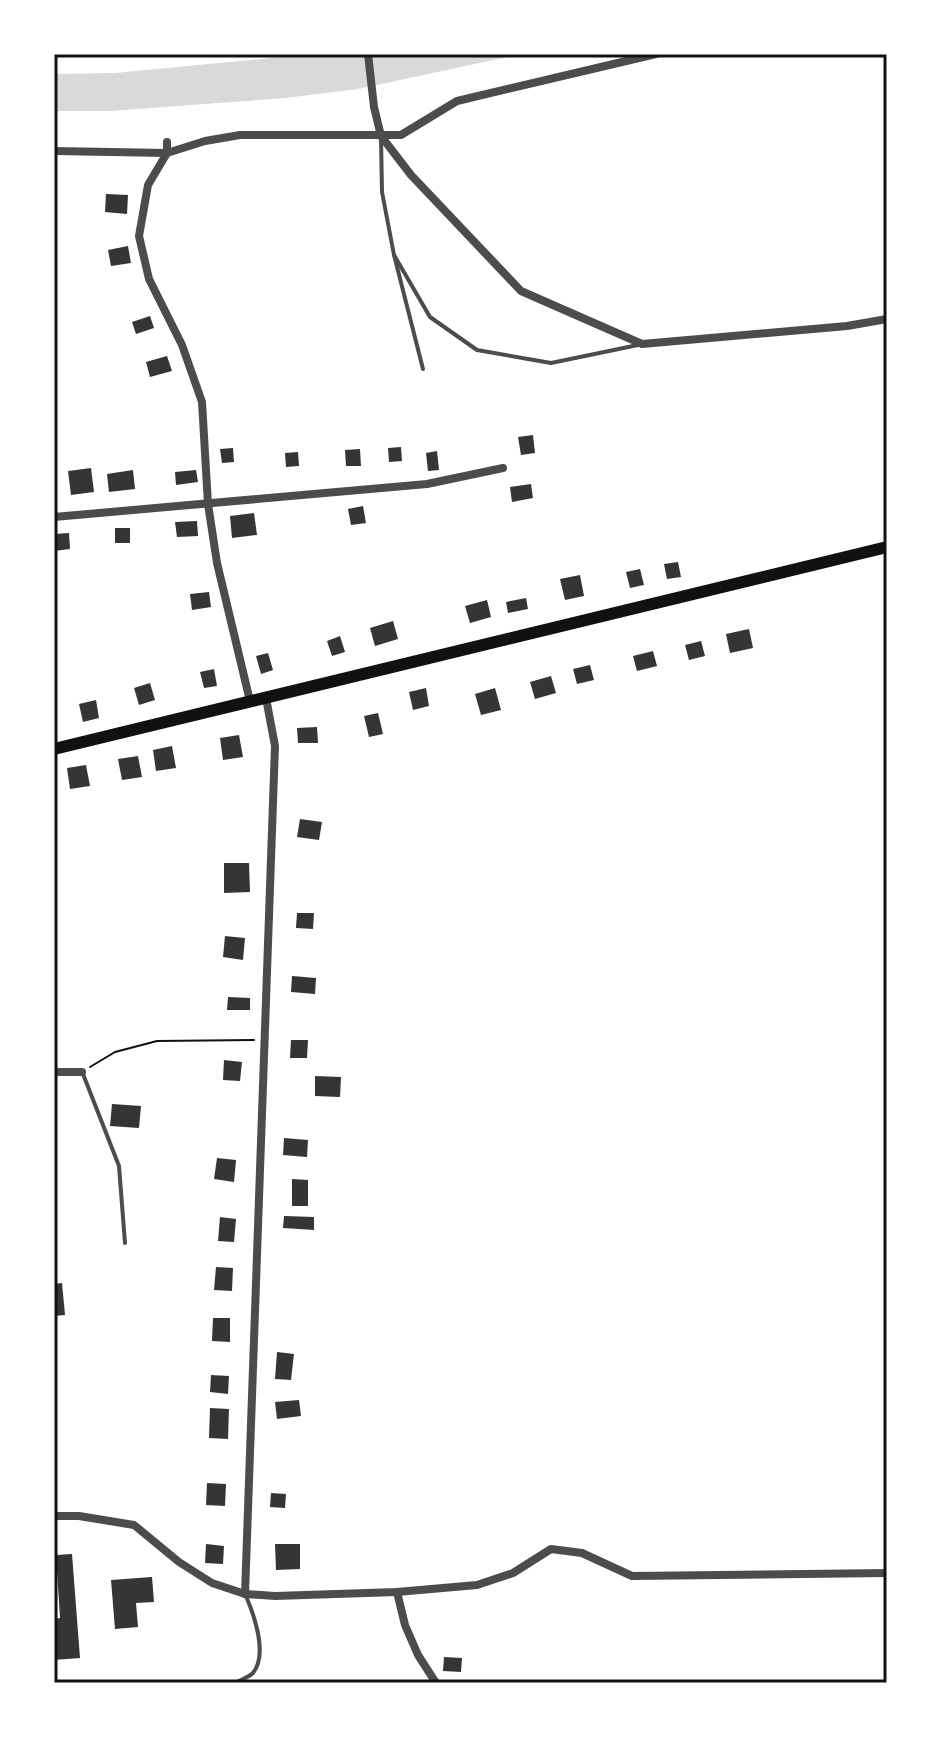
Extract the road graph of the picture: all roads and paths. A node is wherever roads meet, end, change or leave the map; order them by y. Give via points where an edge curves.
1 (368, 54) edge
2 (656, 54) edge
3 (381, 136) junction
4 (167, 142) dead end
5 (54, 151) edge
6 (167, 153) junction
7 (394, 255) junction
8 (887, 319) edge
9 (642, 344) junction
10 (423, 369) dead end
11 (503, 468) dead end
12 (208, 504) junction
13 (54, 517) edge
14 (887, 547) edge
15 (266, 698) junction
16 (250, 701) junction
17 (54, 749) edge
18 (264, 1040) junction
19 (54, 1072) edge
20 (82, 1072) junction
21 (125, 1243) dead end
22 (54, 1516) edge
23 (887, 1573) edge
24 (397, 1592) junction
25 (245, 1594) junction
26 (235, 1683) edge
27 (436, 1683) edge

1 - 3 street
2 - 3 street via 457,101 401,135
3 - 6 street via 240,135
3 - 7 lane via 382,192
3 - 9 street via 521,291
4 - 6 street
5 - 6 street
6 - 12 street via 148,185 139,236 149,279 182,345 202,402
7 - 9 lane via 430,317 477,350 551,363
7 - 10 lane
8 - 9 street
11 - 12 street via 427,484
12 - 13 street
12 - 16 street
14 - 15 highway
15 - 16 highway
15 - 18 street via 275,746
16 - 17 highway
18 - 20 path via 157,1041 115,1052
18 - 25 street
19 - 20 street
20 - 21 lane via 119,1166
22 - 25 street via 134,1525 212,1583
23 - 24 street via 632,1576 582,1553 551,1549 513,1573 477,1585
24 - 25 street
24 - 27 street via 405,1625
25 - 26 lane via 261,1651 253,1672

